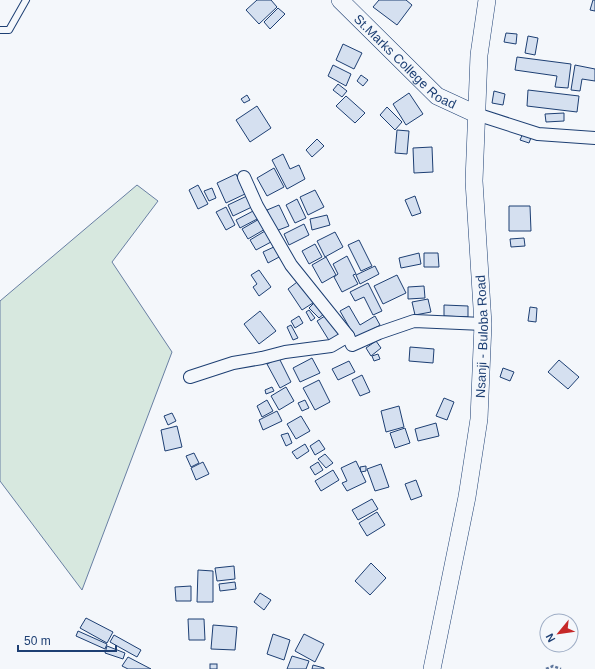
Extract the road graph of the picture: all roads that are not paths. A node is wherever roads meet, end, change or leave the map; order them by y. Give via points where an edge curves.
1 (26, 0) edge
2 (340, 0) edge
3 (487, 0) edge
4 (0, 30) edge
5 (476, 114) junction
6 (595, 138) edge
7 (244, 176) dead end
8 (483, 324) junction
9 (348, 336) junction
10 (190, 377) dead end
11 (432, 669) edge

1 - 4 lane via 9,30
2 - 5 main road, St.Marks College Road via 437,96
3 - 5 main road, Nsanji - Buloba Road via 479,54
5 - 6 street via 538,134
5 - 8 main road, Nsanji - Buloba Road via 474,182
7 - 9 street via 257,206 291,265
8 - 9 street via 414,321 352,345
8 - 11 main road, Nsanji - Buloba Road via 479,419 467,498
9 - 10 street via 331,346 233,363

